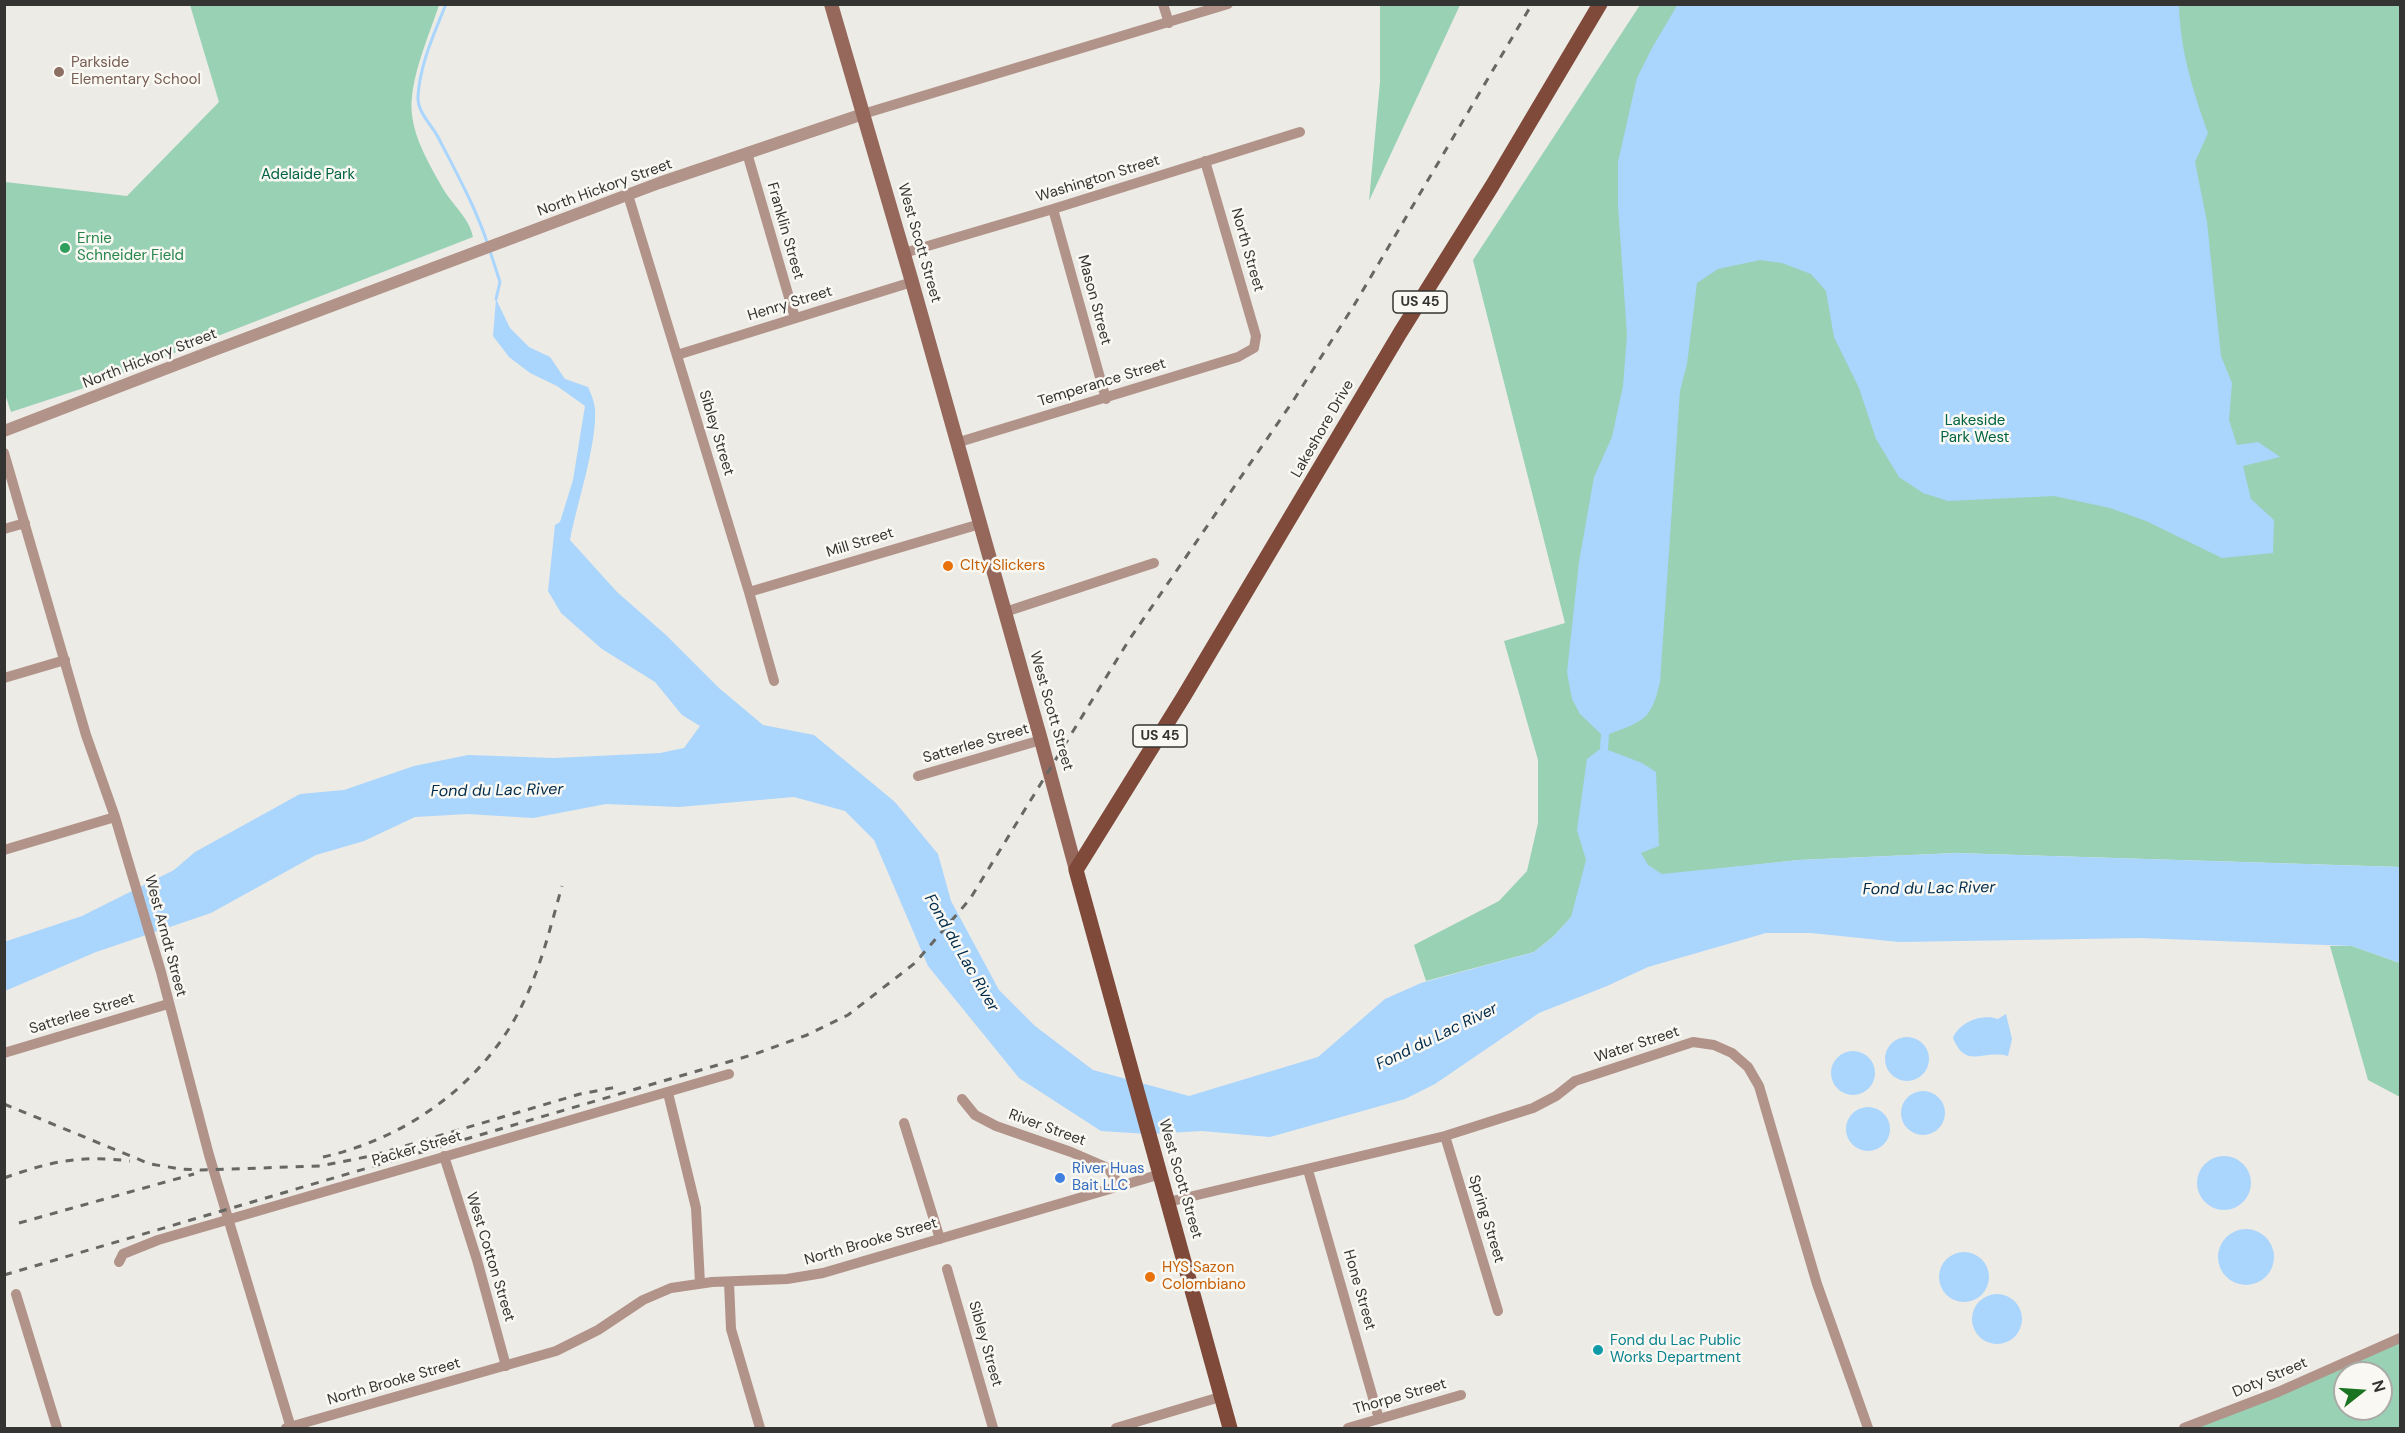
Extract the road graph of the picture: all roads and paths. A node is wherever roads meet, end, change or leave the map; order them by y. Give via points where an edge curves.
1 (831, 4) edge
2 (1163, 4) edge
3 (1228, 4) edge
4 (1600, 4) edge
5 (1169, 23) junction
6 (863, 114) junction
7 (1300, 132) dead end
8 (747, 153) junction
9 (1205, 161) junction
10 (628, 195) junction
11 (1053, 209) junction
12 (904, 253) junction
13 (912, 282) junction
14 (795, 318) junction
15 (1254, 348) joint
16 (676, 355) junction
17 (1106, 399) junction
18 (4, 431) edge
19 (956, 442) junction
20 (4, 453) edge
21 (25, 523) junction
22 (980, 524) junction
23 (4, 529) edge
24 (1154, 563) dead end
25 (749, 592) junction
26 (1005, 612) junction
27 (64, 660) junction
28 (4, 678) edge
29 (774, 681) dead end
30 (1041, 740) junction
31 (918, 776) dead end
32 (115, 817) junction
33 (4, 850) edge
34 (1076, 870) junction
35 (168, 1004) junction
36 (4, 1053) edge
37 (729, 1074) dead end
38 (668, 1093) junction
39 (962, 1099) dead end
40 (904, 1123) dead end
41 (1445, 1136) junction
42 (444, 1156) junction
43 (1308, 1170) junction
44 (1161, 1174) junction
45 (1120, 1186) junction
46 (1168, 1202) junction
47 (228, 1219) junction
48 (940, 1239) junction
49 (119, 1262) dead end
50 (947, 1269) dead end
51 (729, 1282) junction
52 (700, 1283) junction
53 (16, 1294) dead end
54 (1498, 1311) dead end
55 (2400, 1338) edge
56 (506, 1366) junction
57 (1461, 1395) dead end
58 (1220, 1397) junction
59 (1379, 1419) junction
60 (57, 1428) edge
61 (289, 1428) edge
62 (760, 1428) edge
63 (993, 1428) edge
64 (1116, 1428) edge
65 (1230, 1428) edge
66 (1348, 1428) edge
67 (1868, 1428) edge
68 (2184, 1428) edge

1 - 6 main road, West Scott Street
2 - 5 street
3 - 5 street, North Hickory Street
4 - 34 main road, Lakeshore Drive / US 45
5 - 6 street, North Hickory Street
6 - 8 street, North Hickory Street
6 - 12 main road, West Scott Street
7 - 9 street, Washington Street
8 - 10 street, North Hickory Street
8 - 14 street, Franklin Street
9 - 11 street, Washington Street
9 - 15 street, North Street via 1256,336
10 - 16 street, Sibley Street
10 - 18 street, North Hickory Street
11 - 12 street, Washington Street
11 - 17 street, Mason Street
12 - 13 main road, West Scott Street
13 - 14 street, Henry Street
13 - 19 main road, West Scott Street
14 - 16 street, Henry Street
15 - 17 street, Temperance Street
16 - 25 street, Sibley Street
17 - 19 street, Temperance Street
19 - 22 main road, West Scott Street
20 - 21 street, West Arndt Street
21 - 23 street
21 - 27 street, West Arndt Street
22 - 25 street, Mill Street
22 - 26 main road, West Scott Street
24 - 26 street
25 - 29 street, Sibley Street
26 - 30 main road, West Scott Street
27 - 28 street
27 - 32 street, West Arndt Street
30 - 31 street, Satterlee Street
30 - 34 main road, West Scott Street
32 - 33 street
32 - 35 street, West Arndt Street
34 - 44 main road, West Scott Street
35 - 36 street, Satterlee Street
35 - 47 street, West Arndt Street
37 - 38 street, Packer Street
38 - 42 street, Packer Street
38 - 52 street via 695,1204
39 - 45 street, River Street via 975,1115 996,1126 1108,1168
40 - 48 street
41 - 43 street, Water Street
41 - 54 street, Spring Street
41 - 67 street, Water Street via 1533,1108 1575,1081 1693,1042 1732,1053 1748,1067 1759,1086 1817,1284
42 - 47 street, Packer Street
42 - 56 street, West Cotton Street
43 - 46 street, Water Street
43 - 59 street, Hone Street
44 - 45 street, North Brooke Street
44 - 46 main road, West Scott Street
45 - 48 street, North Brooke Street
46 - 58 main road, West Scott Street
47 - 49 street, Packer Street via 132,1249
47 - 61 street, West Arndt Street
48 - 51 street, North Brooke Street via 803,1278
50 - 63 street, Sibley Street
51 - 52 street, North Brooke Street
51 - 62 street via 731,1329
52 - 56 street, North Brooke Street via 655,1293 598,1330 556,1351
53 - 60 street
55 - 68 street, Doty Street
56 - 61 street, North Brooke Street
57 - 59 street, Thorpe Street
58 - 64 street
58 - 65 main road, West Scott Street
59 - 66 street, Thorpe Street

